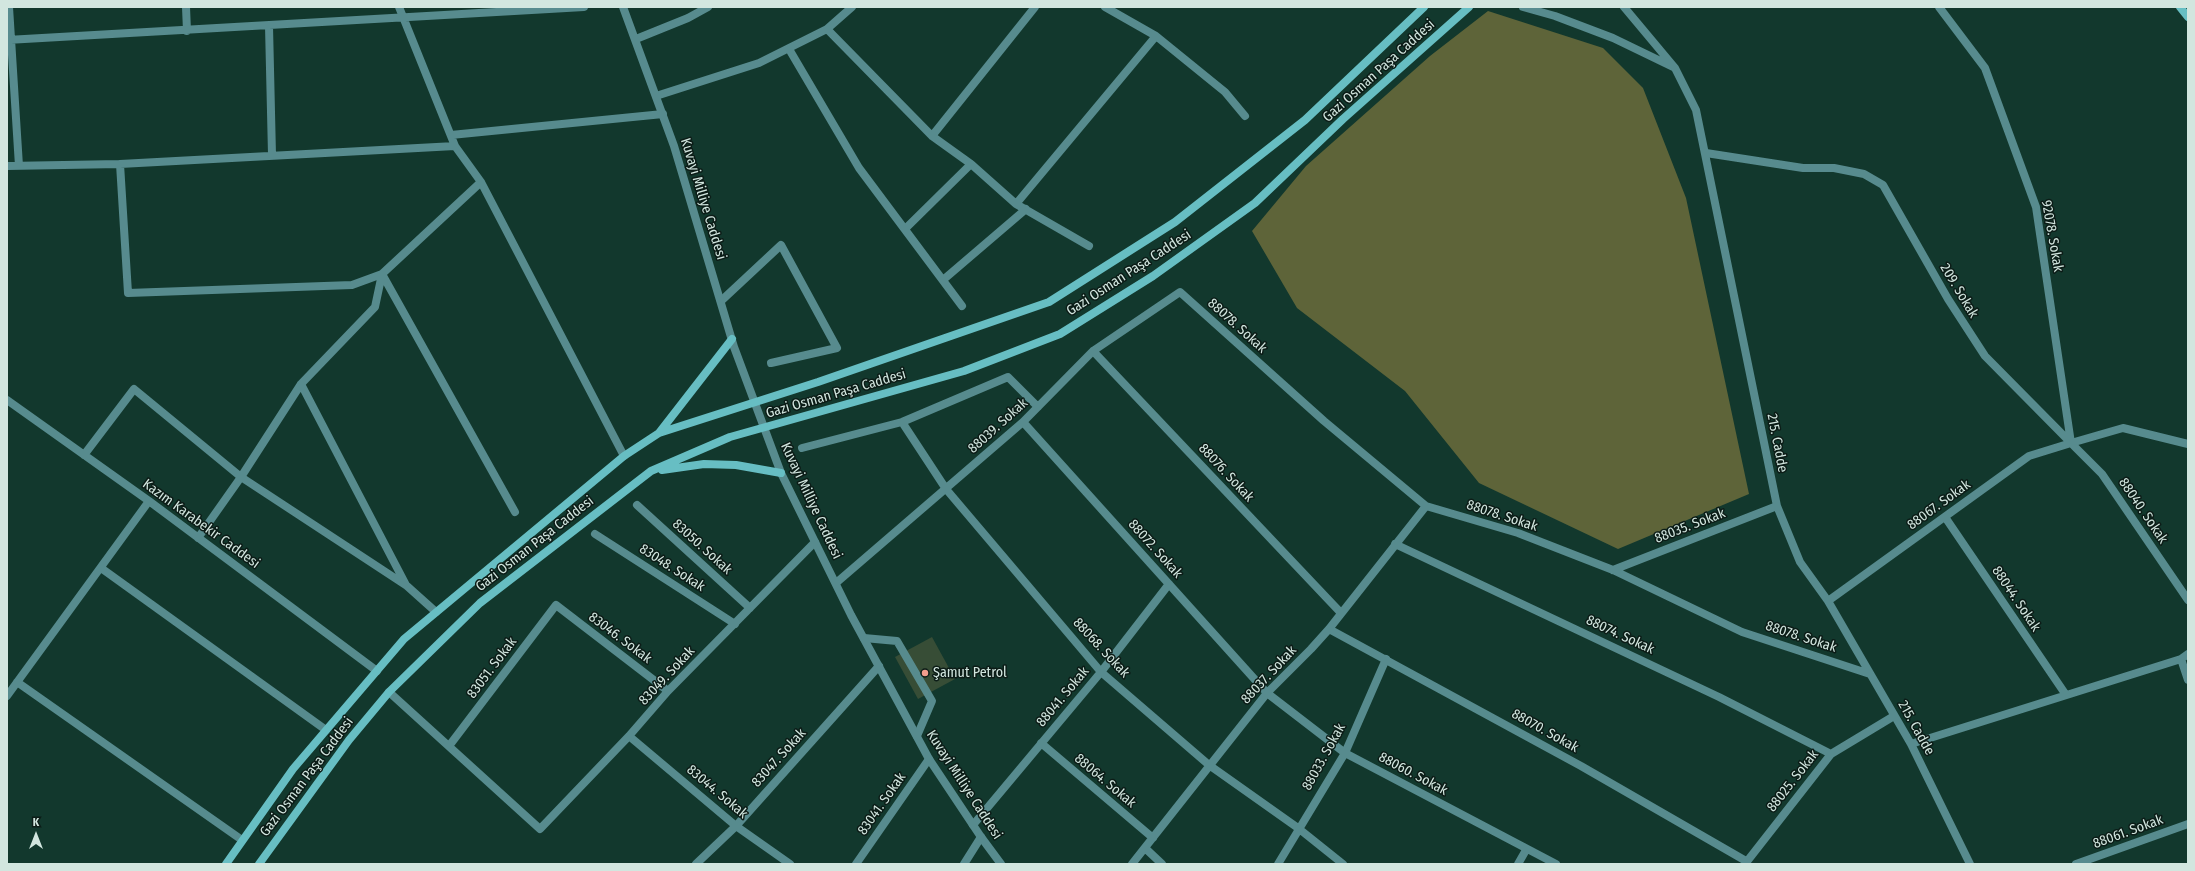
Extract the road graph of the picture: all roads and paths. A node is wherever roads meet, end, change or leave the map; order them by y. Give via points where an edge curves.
1 (9, 7) edge
2 (186, 7) edge
3 (399, 7) edge
4 (584, 7) edge
5 (623, 7) edge
6 (708, 7) edge
7 (852, 7) edge
8 (1035, 7) edge
9 (1424, 7) edge
10 (1469, 7) edge
11 (1523, 7) edge
12 (1624, 7) edge
13 (1939, 7) edge
14 (2180, 7) edge
15 (1109, 8) edge
16 (402, 17) junction
17 (2188, 17) edge
18 (270, 26) junction
19 (827, 29) junction
20 (187, 31) junction
21 (1156, 36) junction
22 (636, 39) junction
23 (9, 40) edge
24 (789, 49) junction
25 (1676, 68) junction
26 (656, 96) junction
27 (663, 114) junction
28 (1245, 116) dead end
29 (451, 135) junction
30 (932, 136) junction
31 (455, 146) junction
32 (1706, 153) junction
33 (272, 155) junction
34 (120, 164) junction
35 (971, 164) junction
36 (7, 166) edge
37 (19, 166) junction
38 (481, 182) junction
39 (1016, 204) junction
40 (1026, 209) junction
41 (905, 229) junction
42 (1088, 246) dead end
43 (382, 274) junction
44 (943, 280) junction
45 (1180, 292) joint
46 (720, 301) junction
47 (962, 306) dead end
48 (732, 339) junction
49 (1093, 351) junction
50 (771, 363) dead end
51 (301, 384) junction
52 (7, 400) edge
53 (754, 402) junction
54 (1038, 407) junction
55 (902, 422) junction
56 (1023, 422) junction
57 (764, 428) junction
58 (659, 433) junction
59 (2071, 442) junction
60 (2188, 444) edge
61 (802, 448) dead end
62 (84, 455) junction
63 (624, 456) junction
64 (651, 471) junction
65 (781, 473) junction
66 (241, 477) junction
67 (946, 489) junction
68 (149, 501) junction
69 (637, 505) dead end
70 (1426, 506) junction
71 (1777, 506) junction
72 (515, 512) dead end
73 (1945, 516) junction
74 (595, 534) dead end
75 (198, 538) junction
76 (815, 542) junction
77 (1395, 544) junction
78 (101, 568) junction
79 (1613, 570) junction
80 (836, 583) junction
81 (1169, 584) junction
82 (407, 586) junction
83 (2188, 600) edge
84 (1828, 601) junction
85 (556, 605) joint
86 (750, 608) junction
87 (436, 612) junction
88 (1341, 613) junction
89 (735, 624) junction
90 (1329, 629) junction
91 (864, 638) junction
92 (2188, 654) edge
93 (1386, 660) junction
94 (2180, 660) junction
95 (879, 666) junction
96 (377, 671) junction
97 (1101, 672) junction
98 (1870, 674) junction
99 (2188, 680) edge
100 (17, 682) junction
101 (668, 691) junction
102 (389, 692) junction
103 (1267, 693) junction
104 (2066, 695) junction
105 (7, 696) edge
106 (1894, 716) junction
107 (326, 730) junction
108 (630, 736) junction
109 (917, 736) junction
110 (1041, 743) junction
111 (1911, 744) junction
112 (449, 746) junction
113 (1345, 753) junction
114 (1831, 754) junction
115 (929, 758) junction
116 (1209, 765) junction
117 (2188, 824) edge
118 (973, 825) junction
119 (736, 826) junction
120 (1298, 828) junction
121 (981, 838) junction
122 (1153, 838) junction
123 (242, 840) junction
124 (1145, 848) junction
125 (1526, 850) junction
126 (1746, 863) edge
127 (226, 864) edge
128 (259, 864) edge
129 (696, 864) edge
130 (790, 864) edge
131 (856, 864) edge
132 (964, 864) edge
133 (1001, 864) edge
134 (1132, 864) edge
135 (1162, 864) edge
136 (1278, 864) edge
137 (1343, 864) edge
138 (1518, 864) edge
139 (1556, 864) edge
140 (1970, 864) edge
141 (2076, 864) edge

1 - 23 street
2 - 20 street
3 - 16 street
4 - 16 street
5 - 22 street, Kuvayi Milliye Caddesi
6 - 22 street
7 - 19 street
8 - 30 street
9 - 53 main road, Gazi Osman Paşa Caddesi via 1305,120 1175,222 1049,302
10 - 57 main road, Gazi Osman Paşa Caddesi via 1343,119 1255,203 1154,276 1060,334 964,371
11 - 25 street via 1555,16 1612,38
12 - 25 street, 215. Cadde
13 - 59 street, 92078. Sokak via 1985,68 2036,207
14 - 17 main road
15 - 21 street
16 - 18 street
16 - 29 street
18 - 20 street
18 - 33 street
19 - 24 street
19 - 30 street
20 - 23 street
21 - 28 street via 1225,92
21 - 39 street
22 - 26 street, Kuvayi Milliye Caddesi
23 - 37 street
24 - 26 street via 717,78
24 - 41 street via 859,168
25 - 32 street, 215. Cadde via 1696,110
26 - 27 street, Kuvayi Milliye Caddesi
27 - 29 street
27 - 46 street, Kuvayi Milliye Caddesi
29 - 31 street
30 - 35 street
31 - 33 street
31 - 38 street
32 - 59 street, 209. Sokak via 1803,168 1834,168 1864,174 1883,185 1948,299 1985,356
32 - 71 street, 215. Cadde
33 - 34 street
34 - 37 street
34 - 43 street via 128,293 352,285
35 - 39 street
35 - 41 street
36 - 37 street
38 - 43 street
38 - 63 street
39 - 40 street
40 - 42 street
40 - 44 street
41 - 44 street
43 - 51 street via 375,307
43 - 72 street
44 - 47 street
45 - 49 street, 88039. Sokak
45 - 70 street, 88078. Sokak via 1324,421
46 - 48 street, Kuvayi Milliye Caddesi
46 - 50 street via 782,245 837,348
48 - 53 street, Kuvayi Milliye Caddesi
48 - 58 main road
49 - 54 street, 88039. Sokak
49 - 88 street, 88076. Sokak
51 - 66 street
51 - 82 street
52 - 62 street, Kazım Karabekir Caddesi
53 - 57 street, Kuvayi Milliye Caddesi
53 - 58 main road, Gazi Osman Paşa Caddesi
54 - 55 street via 1008,377
54 - 56 street, 88039. Sokak
55 - 61 street
55 - 67 street, 88068. Sokak
56 - 67 street, 88039. Sokak
56 - 81 street, 88072. Sokak
57 - 64 main road, Gazi Osman Paşa Caddesi via 730,437
57 - 65 street, Kuvayi Milliye Caddesi
58 - 63 main road, Gazi Osman Paşa Caddesi
59 - 60 street via 2123,428
59 - 73 street, 88067. Sokak via 2029,456
59 - 83 street, 88040. Sokak via 2102,474
62 - 66 street via 134,389
62 - 68 street, Kazım Karabekir Caddesi
63 - 87 main road, Gazi Osman Paşa Caddesi
64 - 65 main road via 704,464 736,465
64 - 102 main road, Gazi Osman Paşa Caddesi via 480,604
65 - 76 street, Kuvayi Milliye Caddesi
66 - 75 street
66 - 82 street
67 - 80 street, 88039. Sokak
67 - 97 street, 88068. Sokak
68 - 75 street, Kazım Karabekir Caddesi
68 - 78 street
69 - 86 street, 83050. Sokak
70 - 77 street, 88037. Sokak
70 - 79 street, 88078. Sokak via 1518,533
71 - 79 street, 88035. Sokak
71 - 84 street, 215. Cadde via 1800,562
73 - 84 street, 88067. Sokak
73 - 104 street, 88044. Sokak
74 - 89 street, 83048. Sokak
75 - 96 street, Kazım Karabekir Caddesi
76 - 80 street, Kuvayi Milliye Caddesi
76 - 86 street, 83049. Sokak
77 - 88 street, 88037. Sokak
77 - 114 street, 88074. Sokak via 1720,697
78 - 100 street
78 - 107 street
79 - 98 street, 88078. Sokak via 1742,632
80 - 91 street, Kuvayi Milliye Caddesi
81 - 97 street, 88041. Sokak
81 - 103 street, 88072. Sokak
82 - 87 street
84 - 98 street, 215. Cadde
85 - 101 street, 83046. Sokak
85 - 112 street, 83051. Sokak
86 - 89 street, 83049. Sokak
87 - 96 main road, Gazi Osman Paşa Caddesi via 404,639
88 - 90 street, 88037. Sokak
89 - 101 street, 83049. Sokak
90 - 93 street, 88070. Sokak
90 - 103 street, 88037. Sokak
91 - 95 street, Kuvayi Milliye Caddesi
91 - 109 street via 897,641 932,701
92 - 94 street
93 - 113 street, 88033. Sokak
93 - 126 street, 88070. Sokak via 1581,766
94 - 99 street
94 - 104 street
95 - 109 street, Kuvayi Milliye Caddesi
95 - 119 street, 83047. Sokak
96 - 107 main road, Gazi Osman Paşa Caddesi
97 - 110 street, 88041. Sokak
97 - 116 street, 88068. Sokak
98 - 106 street, 215. Cadde
100 - 105 street
100 - 123 street
101 - 108 street, 83049. Sokak
102 - 112 street
102 - 128 main road, Gazi Osman Paşa Caddesi via 349,740
103 - 113 street, 88060. Sokak
103 - 116 street, 88037. Sokak
104 - 111 street
106 - 111 street, 215. Cadde
106 - 114 street, 88025. Sokak
107 - 123 main road, Gazi Osman Paşa Caddesi via 293,769
108 - 112 street, 83049. Sokak via 540,829
108 - 119 street, 83044. Sokak
109 - 115 street, Kuvayi Milliye Caddesi
110 - 118 street, 88041. Sokak
110 - 122 street, 88064. Sokak
111 - 140 street, 215. Cadde
113 - 120 street, 88033. Sokak
113 - 125 street, 88060. Sokak
114 - 126 street, 88025. Sokak
115 - 118 street, Kuvayi Milliye Caddesi
115 - 131 street, 83041. Sokak
116 - 120 street, 88068. Sokak
116 - 122 street, 88037. Sokak
117 - 141 street, 88061. Sokak
118 - 121 street, Kuvayi Milliye Caddesi
119 - 129 street, 83047. Sokak
119 - 130 street, 83044. Sokak
120 - 136 street, 88033. Sokak
120 - 137 street, 88068. Sokak
121 - 132 street
121 - 133 street, Kuvayi Milliye Caddesi
122 - 124 street, 88037. Sokak
123 - 127 main road, Gazi Osman Paşa Caddesi
124 - 134 street, 88037. Sokak
124 - 135 street
125 - 138 street
125 - 139 street, 88060. Sokak

